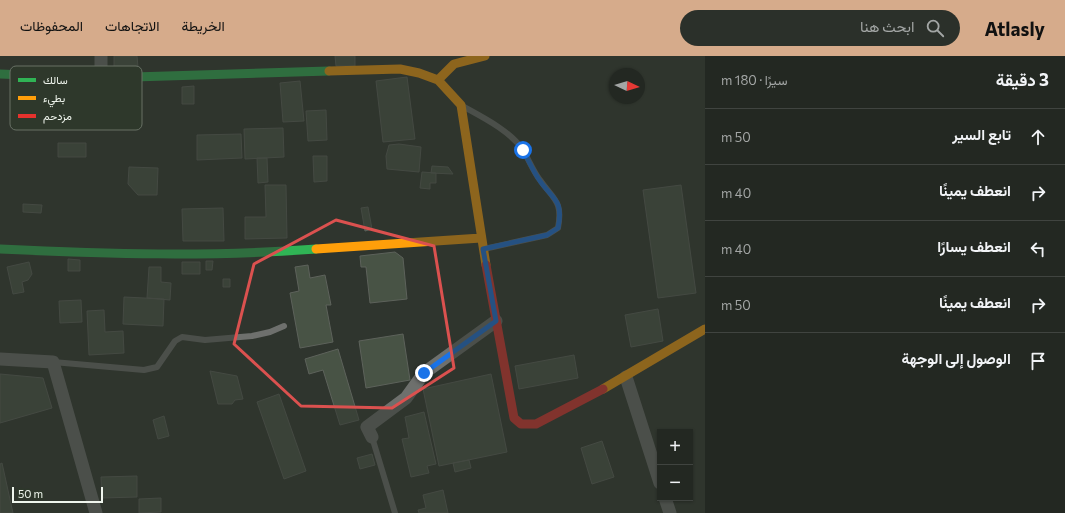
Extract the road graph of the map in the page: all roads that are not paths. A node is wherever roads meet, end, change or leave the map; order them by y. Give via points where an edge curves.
1 (485, 56) edge
2 (0, 74) edge
3 (10, 74) edge
4 (142, 77) edge
5 (438, 80) junction
6 (461, 105) junction
7 (481, 238) junction
8 (0, 249) edge
9 (483, 249) junction
10 (496, 321) junction
11 (284, 326) dead end
12 (705, 329) edge
13 (0, 359) edge
14 (53, 362) junction
15 (626, 378) junction
16 (372, 437) joint
17 (657, 473) edge
18 (666, 501) edge
19 (96, 513) edge
20 (395, 513) edge
21 (670, 513) edge

1 - 5 street via 454,64
2 - 3 street
4 - 5 street via 400,69
5 - 6 street
6 - 7 street
6 - 9 lane via 515,140 539,180 554,195 561,214 558,228 547,235
7 - 8 street via 248,254 115,254
7 - 9 street
9 - 10 street
10 - 15 street via 514,418 521,424 536,424
10 - 16 street via 424,373 406,398 367,427
11 - 14 lane via 252,336 205,340 182,337 175,341 157,367 144,370
12 - 15 street
13 - 14 street
14 - 19 street
15 - 17 street
16 - 20 lane
18 - 21 street

